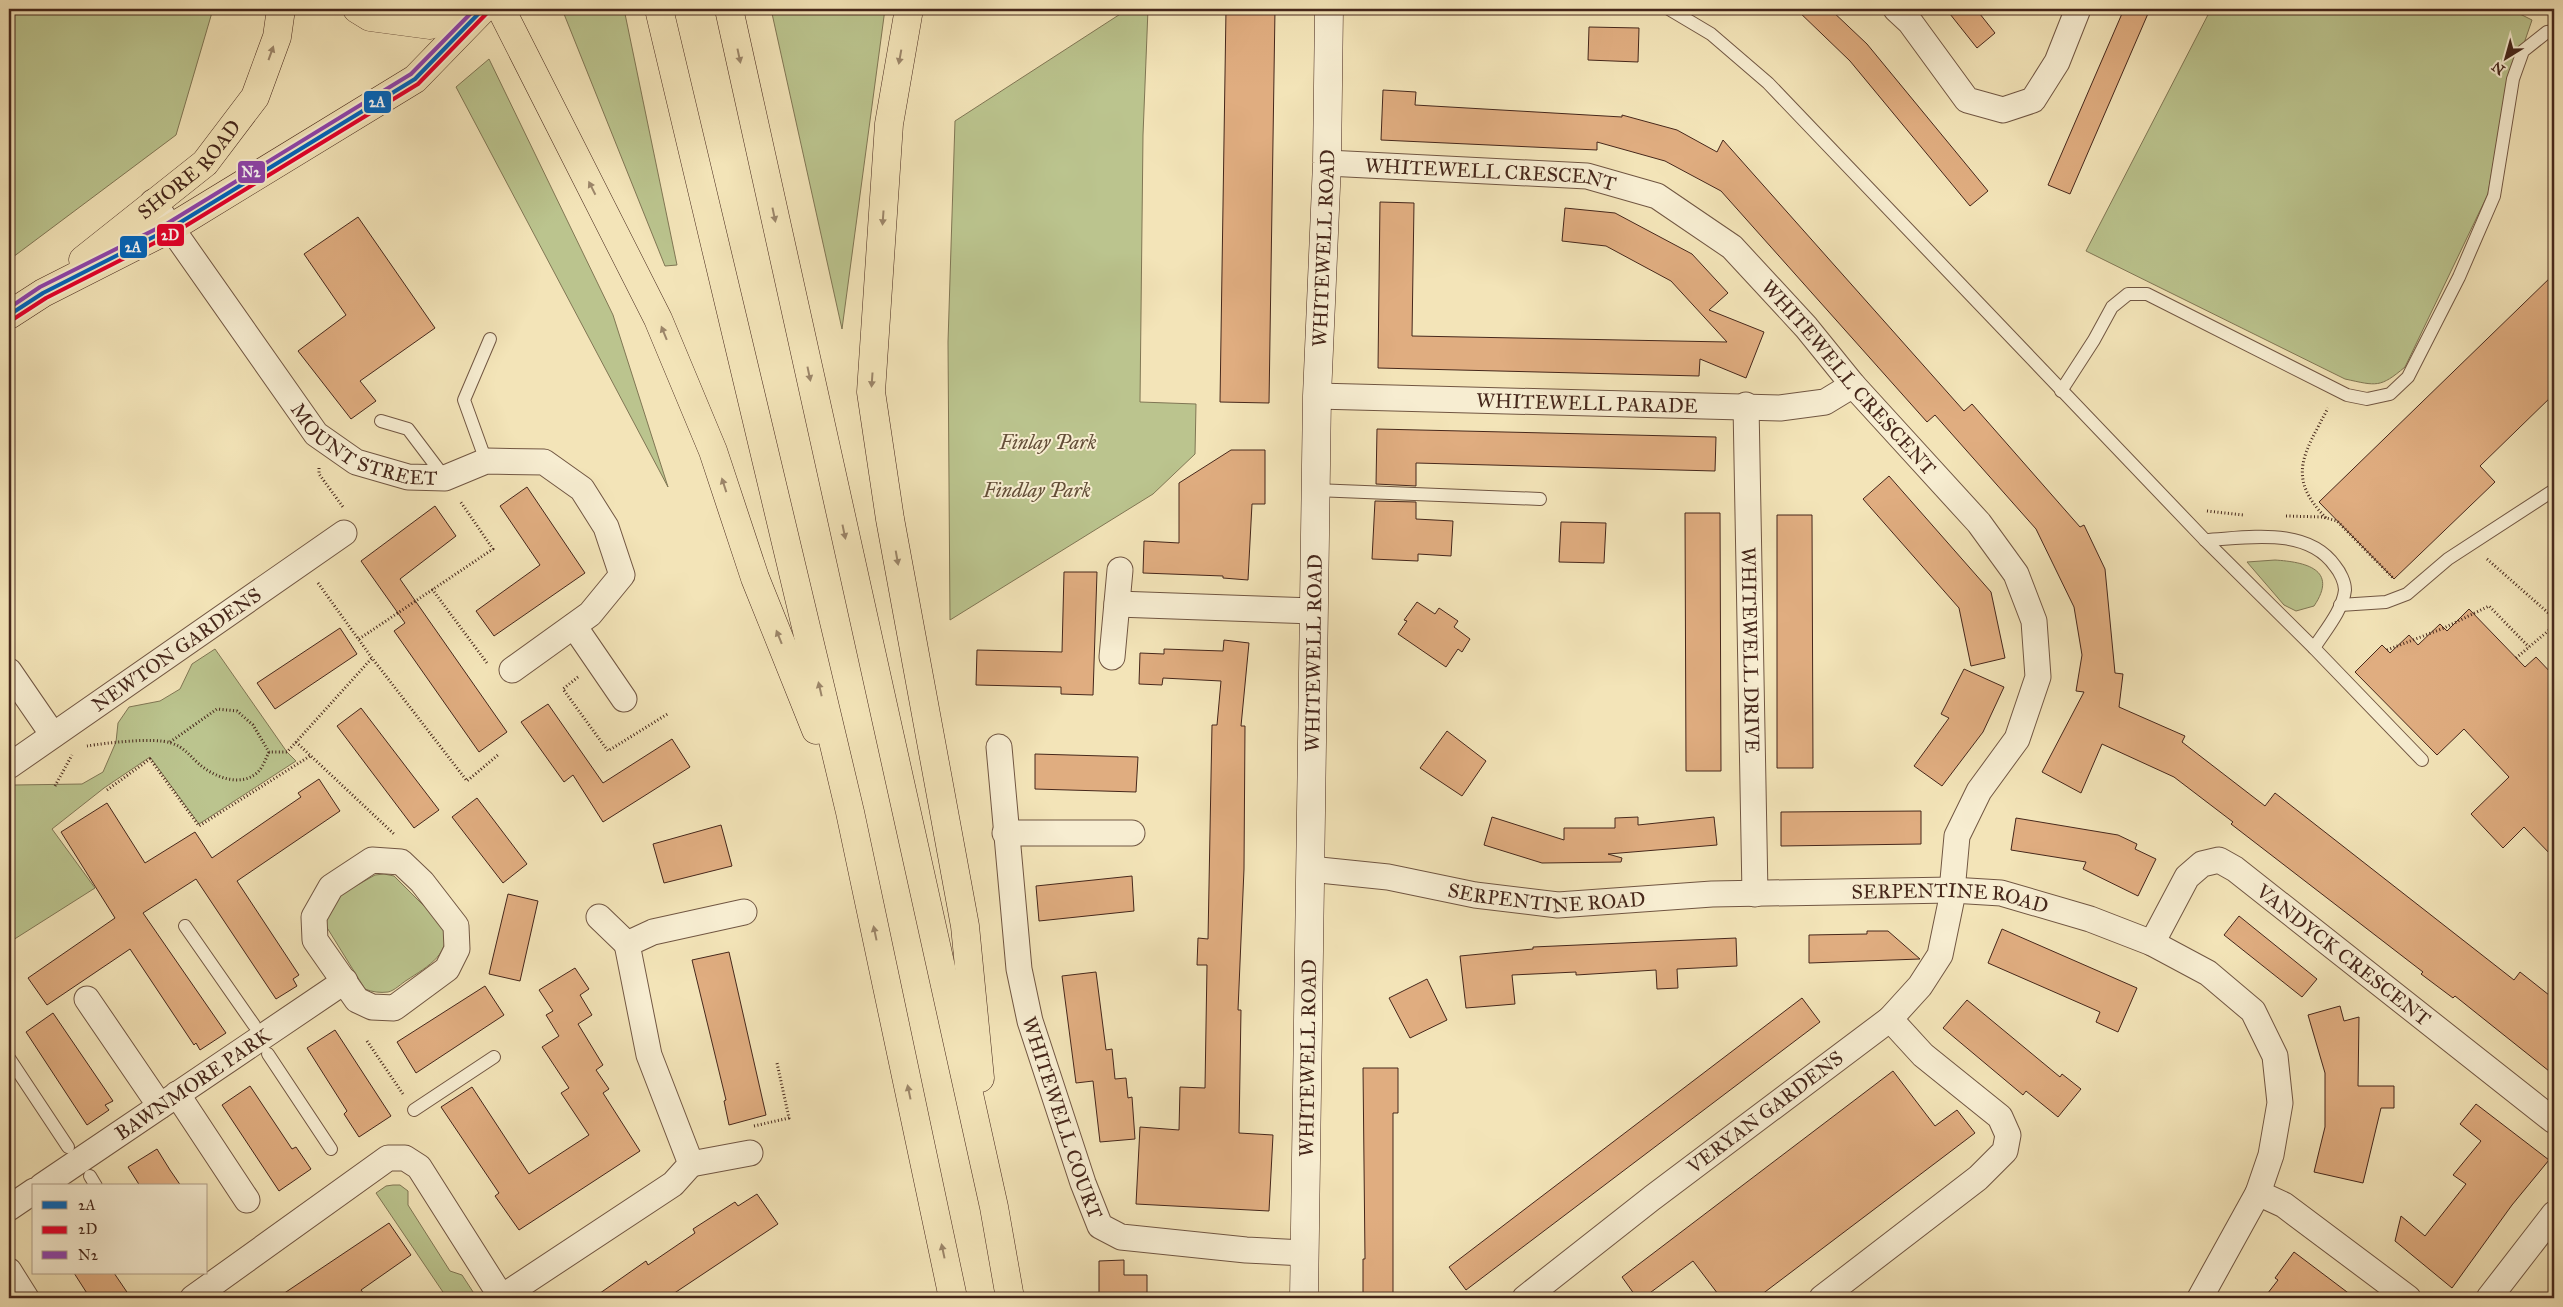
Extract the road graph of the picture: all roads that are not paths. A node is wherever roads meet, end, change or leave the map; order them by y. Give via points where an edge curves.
1 (280, 9) edge
2 (357, 9) edge
3 (468, 9) edge
4 (483, 9) edge
5 (501, 9) edge
6 (659, 9) edge
7 (728, 9) edge
8 (909, 9) edge
9 (1329, 9) edge
10 (1669, 9) edge
11 (1896, 9) edge
12 (2078, 9) edge
13 (2554, 31) edge
14 (1328, 163) junction
15 (153, 202) junction
16 (171, 228) junction
17 (43, 293) junction
18 (9, 315) edge
19 (490, 339) dead end
20 (1853, 385) junction
21 (2061, 391) junction
22 (1317, 396) junction
23 (1746, 405) junction
24 (381, 421) dead end
25 (486, 461) junction
26 (445, 478) junction
27 (1316, 490) junction
28 (2554, 490) edge
29 (1540, 499) dead end
30 (344, 534) road end
31 (2205, 540) junction
32 (1120, 570) dead end
33 (1117, 604) junction
34 (2340, 605) junction
35 (1314, 611) junction
36 (574, 626) junction
37 (2314, 648) junction
38 (1112, 657) dead end
39 (9, 670) edge
40 (512, 670) road end
41 (624, 699) dead end
42 (53, 735) junction
43 (999, 747) dead end
44 (2422, 760) dead end
45 (9, 766) edge
46 (850, 812) junction
47 (1005, 833) junction
48 (1132, 833) dead end
49 (1310, 869) junction
50 (1952, 890) junction
51 (1756, 894) junction
52 (744, 912) dead end
53 (599, 917) dead end
54 (185, 926) dead end
55 (2152, 943) junction
56 (628, 944) junction
57 (345, 982) junction
58 (87, 1000) dead end
59 (1890, 1019) junction
60 (254, 1024) dead end
61 (268, 1054) dead end
62 (494, 1057) dead end
63 (9, 1058) edge
64 (168, 1100) junction
65 (414, 1110) road end
66 (2554, 1120) edge
67 (68, 1147) dead end
68 (331, 1149) dead end
69 (750, 1153) dead end
70 (691, 1164) junction
71 (45, 1184) edge
72 (32, 1192) edge
73 (2258, 1193) junction
74 (247, 1200) dead end
75 (994, 1207) junction
76 (9, 1208) edge
77 (2554, 1214) edge
78 (1304, 1253) junction
79 (9, 1271) edge
80 (203, 1296) edge
81 (26, 1298) edge
82 (502, 1298) edge
83 (953, 1298) edge
84 (1010, 1298) edge
85 (1304, 1298) edge
86 (1525, 1298) edge
87 (1822, 1298) edge
88 (2200, 1298) edge
89 (2408, 1298) edge
90 (2489, 1298) edge

15 -> 1 main road, SHORE ROAD via 205,163 255,96 277,37
2 - 3 main road via 370,17 430,25
4 - 16 main road, SHORE ROAD via 415,79
46 -> 5 main road via 755,578 713,451 658,319
46 -> 6 main road
7 -> 75 main road
8 -> 75 main road via 889,124 871,392 890,518 965,926
9 - 14 street, WHITEWELL ROAD
10 - 21 lane via 1711,34 1768,83
11 - 12 street via 1910,22 1967,100 2004,110 2033,100 2057,62
13 - 21 lane via 2547,32 2523,51 2513,79 2494,196 2459,277 2408,377 2390,394 2367,399 2338,391 2147,294 2128,294 2112,307
14 - 20 street, WHITEWELL CRESCENT via 1587,176 1657,196 1732,247
14 - 22 street, WHITEWELL ROAD
15 - 16 street, MOUNT STREET
15 - 17 main road, SHORE ROAD
16 - 17 main road, SHORE ROAD
16 - 26 street, MOUNT STREET via 316,434 356,462 408,477
17 - 18 main road, SHORE ROAD
19 - 25 lane via 464,400
20 - 23 street, WHITEWELL PARADE via 1825,402 1780,408
20 - 50 street, WHITEWELL CRESCENT via 1978,523 2016,574 2034,621 2038,677 2017,738 1979,791 1956,836
21 - 31 lane
22 - 23 street, WHITEWELL PARADE
22 - 27 street, WHITEWELL ROAD
23 - 51 street, WHITEWELL DRIVE
24 - 26 lane via 408,429
25 - 26 street, MOUNT STREET
25 - 36 street, MOUNT STREET via 544,462 582,489 606,527 622,575 590,614
27 - 29 lane
27 - 35 street, WHITEWELL ROAD
28 - 34 lane via 2448,560 2407,594 2386,602
30 - 42 street, NEWTON GARDENS
31 - 34 lane via 2273,536 2316,548 2341,574 2345,590
31 - 37 lane
32 - 33 street
33 - 35 street
33 - 38 street
34 - 37 lane
35 - 49 street, WHITEWELL ROAD
36 - 40 street, MOUNT STREET
36 - 41 street
37 - 44 lane
39 - 42 street
42 - 45 street, NEWTON GARDENS
43 - 47 street, WHITEWELL COURT
83 -> 46 main road
47 - 48 street
47 - 78 street, WHITEWELL COURT via 1020,969 1030,1021 1100,1226 1122,1237
49 - 51 street, SERPENTINE ROAD via 1388,877 1475,895 1558,905
49 - 78 street, WHITEWELL ROAD
50 - 51 street, SERPENTINE ROAD
50 - 55 street, SERPENTINE ROAD via 2001,893 2090,918
50 - 59 street, VERYAN GARDENS via 1940,955 1920,986
52 - 56 street via 653,932
53 - 56 street
54 - 60 lane
55 - 66 street, VANDYCK CRESCENT via 2187,877 2202,864 2219,860 2235,869
55 - 73 street, SERPENTINE ROAD via 2208,973 2252,1011 2275,1056 2280,1102 2271,1155
56 - 70 street via 649,1056
57 - 57 street via 357,1000 372,1007 394,1008 447,969 457,949 456,926 422,882 401,862 372,860 331,887 314,917 315,940
57 - 64 street, BAWNMORE PARK
58 - 64 street
59 - 86 street, VERYAN GARDENS
59 - 87 street via 1923,1055 2000,1117 2008,1135 2005,1151 1978,1178
61 - 68 lane
62 - 65 lane
63 - 67 lane
64 - 71 street, BAWNMORE PARK
64 - 74 street
69 - 70 street
70 - 82 street via 673,1184
72 - 76 street
73 - 88 street, SERPENTINE ROAD
73 - 89 street via 2284,1204
75 - 84 main road
77 - 90 street
78 - 85 street, WHITEWELL ROAD
79 - 81 street
80 - 82 street via 388,1158 405,1158 419,1167

